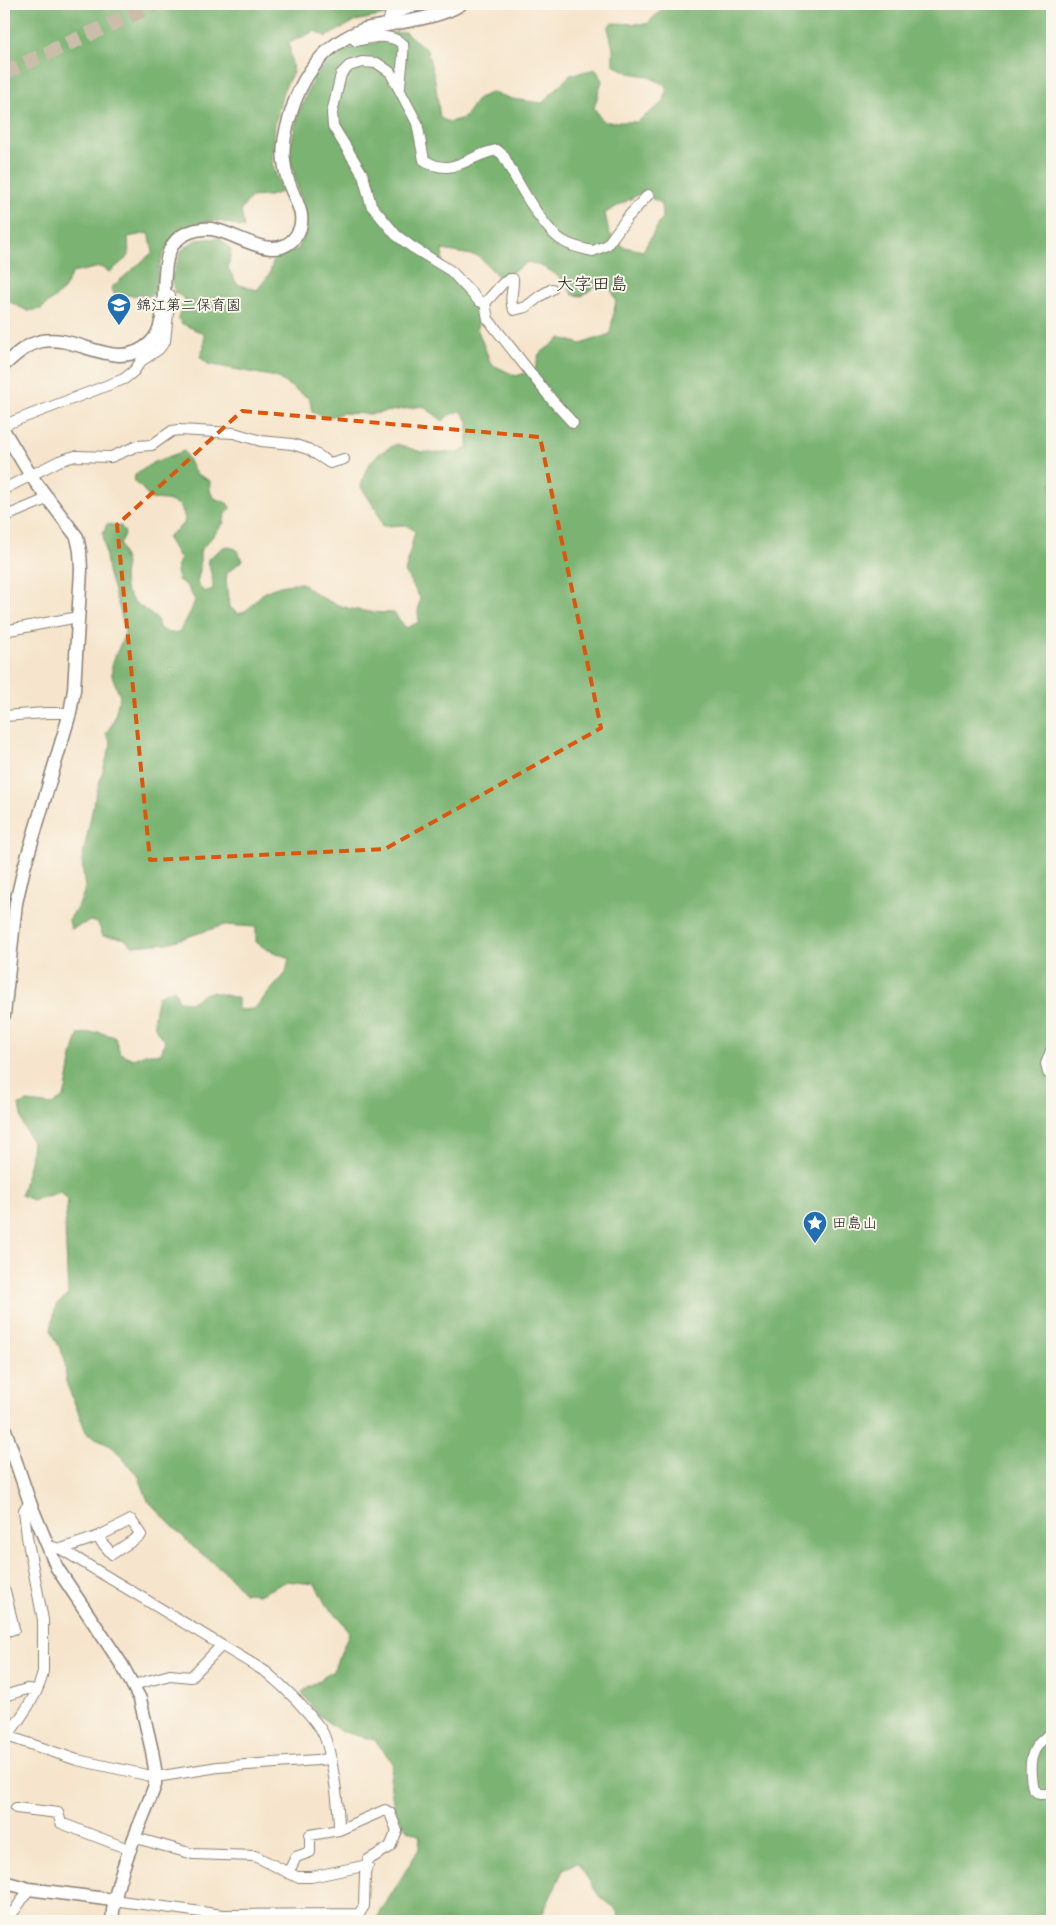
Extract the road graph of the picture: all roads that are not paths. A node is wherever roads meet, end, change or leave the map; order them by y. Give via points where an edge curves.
1 (419, 4) edge
2 (461, 4) edge
3 (388, 24) junction
4 (350, 35) junction
5 (400, 89) junction
6 (648, 195) dead end
7 (552, 289) dead end
8 (164, 290) junction
9 (486, 303) junction
10 (4, 365) edge
11 (573, 423) dead end
12 (4, 425) edge
13 (4, 431) edge
14 (344, 459) dead end
15 (31, 476) junction
16 (4, 489) edge
17 (49, 498) junction
18 (4, 518) edge
19 (78, 617) junction
20 (4, 631) edge
21 (70, 713) junction
22 (4, 716) edge
23 (4, 1015) edge
24 (1052, 1048) edge
25 (1052, 1075) edge
26 (4, 1431) edge
27 (30, 1503) junction
28 (98, 1537) dead end
29 (55, 1549) junction
30 (5, 1591) dead end
31 (4, 1632) edge
32 (221, 1646) junction
33 (134, 1685) junction
34 (36, 1690) junction
35 (4, 1696) edge
36 (1052, 1733) edge
37 (6, 1738) edge
38 (331, 1759) junction
39 (156, 1777) junction
40 (1052, 1794) edge
41 (16, 1808) dead end
42 (339, 1830) junction
43 (136, 1838) junction
44 (131, 1850) junction
45 (368, 1865) junction
46 (288, 1874) junction
47 (4, 1882) edge
48 (29, 1889) junction
49 (113, 1900) junction
50 (4, 1920) edge
51 (112, 1921) edge

1 - 3 street via 390,15
2 - 3 street via 434,15
3 - 4 street
4 - 5 street via 356,41 392,37 403,44
4 - 8 street via 328,50 311,68 290,113 283,159 288,183 300,206 300,228 295,237 276,248 262,248 216,230 188,232 176,240 168,253
5 - 6 street via 417,123 424,160 433,166 446,168 497,150 548,226 563,241 593,251 607,245
5 - 9 street via 390,72 377,63 362,62 349,66 341,74 332,113 333,126 363,175 371,205 384,222 412,247 451,271 479,300
7 - 9 street via 526,307 514,310 511,297 514,283 510,279
8 - 10 street via 160,328 152,342 140,351 114,354 43,340 32,344
8 - 12 street via 170,293 165,342 141,361 134,371 114,384
9 - 11 street via 488,320 493,328
13 - 15 street
14 - 15 street via 330,463 308,449 292,444 261,441 234,433 179,430 172,431 152,445 136,446 111,457 75,456
15 - 16 street
15 - 17 street
17 - 18 street
17 - 19 street via 77,537 81,570
19 - 20 street
19 - 21 street
21 - 22 street
21 - 23 street via 16,903
24 - 25 street via 1046,1064 1048,1073
26 - 27 street
27 - 29 street
27 - 34 street via 24,1510 27,1537 43,1620 43,1671
28 - 29 street
29 - 32 street
29 - 33 street via 68,1585
30 - 31 street via 14,1629
32 - 33 street via 191,1676 170,1675
32 - 38 street via 279,1683 321,1728
33 - 39 street via 144,1714
34 - 35 street via 27,1689
34 - 37 street
36 - 40 street via 1034,1750 1031,1772 1033,1789 1039,1794
37 - 39 street via 77,1760
38 - 39 street via 218,1767
38 - 42 street
39 - 43 street
41 - 44 street via 58,1813 61,1823
42 - 45 street via 385,1810 390,1812 397,1831 390,1847 368,1860
42 - 46 street via 310,1835 310,1852 296,1857
43 - 44 street
43 - 46 street via 194,1854 255,1856
44 - 49 street
45 - 46 street via 310,1877
45 - 49 street via 364,1906 359,1914 223,1915
47 - 48 street
48 - 49 street
48 - 50 street
49 - 51 street

